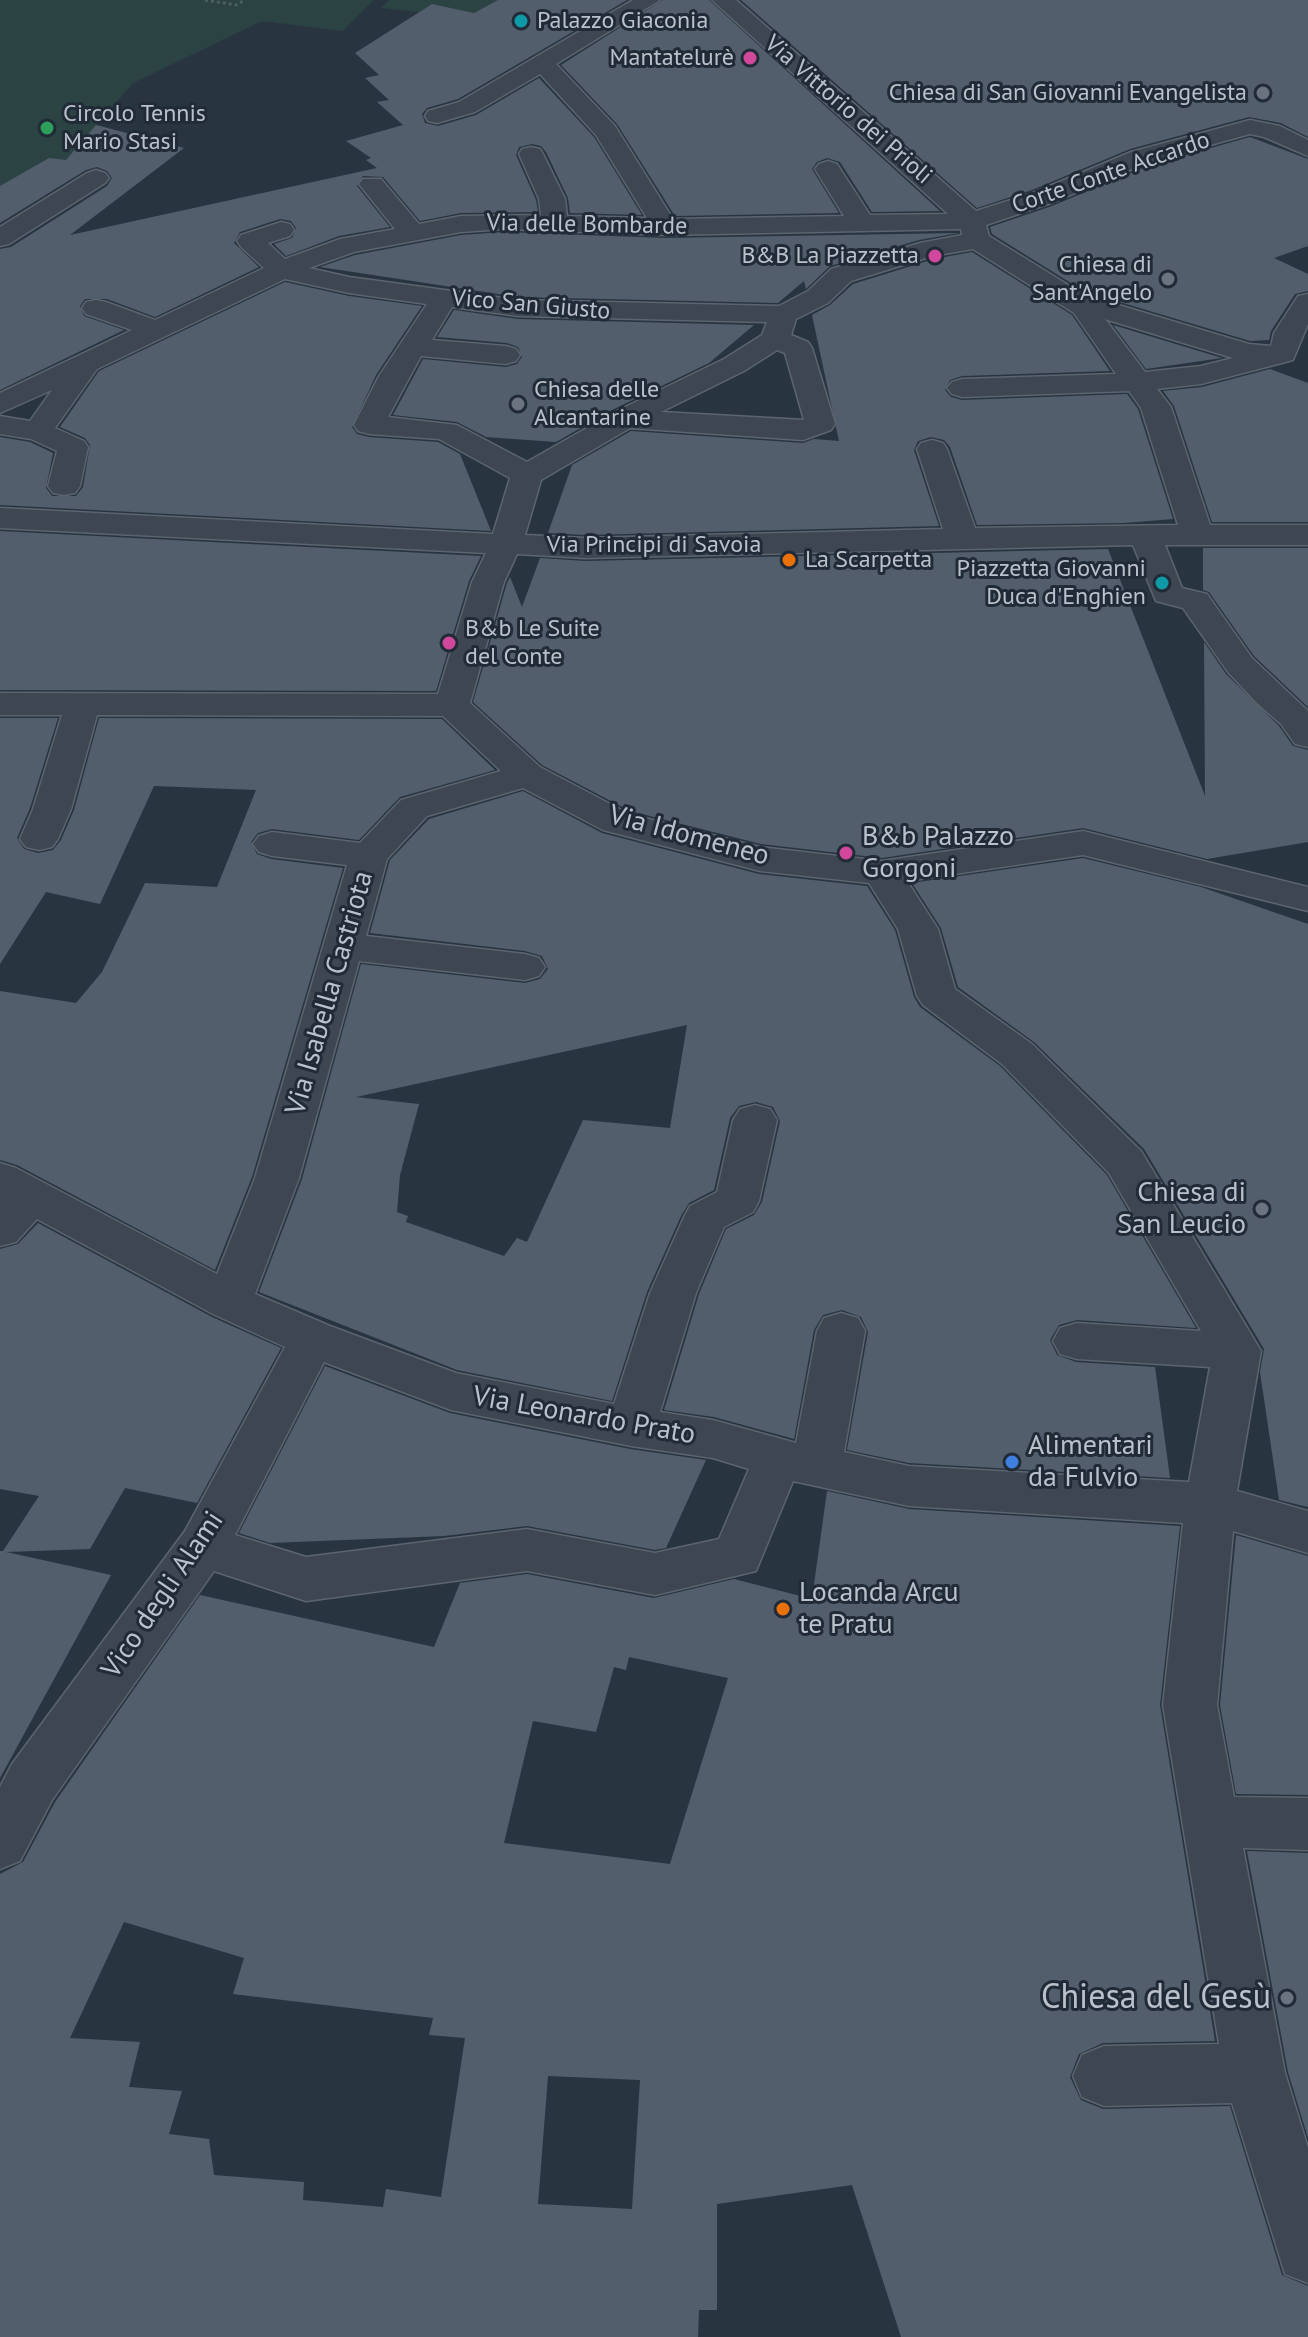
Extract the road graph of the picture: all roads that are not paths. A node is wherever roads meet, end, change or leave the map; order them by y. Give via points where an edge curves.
1 (649, 0) edge
2 (723, 0) edge
3 (543, 64) junction
4 (437, 116) dead end
5 (1308, 149) edge
6 (531, 154) dead end
7 (828, 169) dead end
8 (96, 178) dead end
9 (372, 184) dead end
10 (555, 221) junction
11 (862, 223) junction
12 (665, 227) junction
13 (281, 230) dead end
14 (975, 230) junction
15 (412, 233) junction
16 (0, 238) edge
17 (282, 270) junction
18 (444, 299) junction
19 (1308, 302) edge
20 (96, 308) dead end
21 (1086, 308) junction
22 (779, 326) junction
23 (158, 330) junction
24 (413, 347) junction
25 (506, 355) dead end
26 (1296, 358) edge
27 (86, 365) junction
28 (1138, 382) junction
29 (962, 388) dead end
30 (0, 404) edge
31 (626, 418) junction
32 (0, 425) edge
33 (38, 431) junction
34 (932, 449) dead end
35 (527, 475) junction
36 (64, 486) dead end
37 (0, 518) edge
38 (1145, 535) junction
39 (1308, 535) edge
40 (1198, 537) junction
41 (962, 538) junction
42 (506, 544) junction
43 (83, 703) junction
44 (6, 704) edge
45 (452, 705) junction
46 (1308, 736) edge
47 (0, 738) edge
48 (527, 775) junction
49 (39, 839) dead end
50 (272, 844) dead end
51 (369, 856) junction
52 (882, 873) junction
53 (1308, 899) edge
54 (344, 946) junction
55 (525, 967) dead end
56 (755, 1120) dead end
57 (10, 1202) edge
58 (229, 1302) junction
59 (841, 1331) dead end
60 (313, 1339) junction
61 (1077, 1341) dead end
62 (1237, 1351) junction
63 (631, 1427) junction
64 (798, 1464) junction
65 (1210, 1504) junction
66 (1308, 1532) edge
67 (203, 1546) junction
68 (16, 1778) edge
69 (1211, 1822) junction
70 (1308, 1824) edge
71 (0, 1843) edge
72 (1254, 2073) junction
73 (1104, 2076) dead end
74 (1308, 2251) edge

1 - 3 street
2 - 14 street, Via Vittorio dei Prioli
3 - 4 street via 467,107
3 - 12 street via 606,131
5 - 14 street, Corte Conte Accardo via 1250,127 1140,157
6 - 10 street via 552,199
7 - 11 street
8 - 16 street
9 - 15 street
10 - 12 street, Via delle Bombarde
10 - 15 street, Via delle Bombarde via 461,224
11 - 12 street, Via delle Bombarde
11 - 14 street, Via delle Bombarde
13 - 17 street via 250,241
14 - 21 street, Via Vittorio dei Prioli
14 - 22 street via 841,275
15 - 17 street, Via delle Bombarde via 349,245
17 - 18 street, Vico San Giusto
17 - 23 street, Via delle Bombarde
18 - 22 street, Vico San Giusto
18 - 24 street
19 - 26 street via 1288,333
20 - 23 street
21 - 26 street via 1247,353
21 - 28 street
22 - 31 street via 734,365
22 - 31 street via 798,348 820,424 803,431
23 - 27 street, Via delle Bombarde
24 - 25 street
24 - 35 street via 369,425 446,431
26 - 28 street
27 - 30 street, Via delle Bombarde
27 - 33 street, Via delle Bombarde
28 - 29 street
28 - 40 street via 1156,407
31 - 35 street
32 - 33 street
33 - 36 street via 73,447
34 - 41 street
35 - 42 street
37 - 42 street, Via Principi di Savoia
38 - 40 street, Via Principi di Savoia
38 - 41 street, Via Principi di Savoia
38 - 46 street via 1168,594 1195,601 1240,665
39 - 40 street, Via Principi di Savoia
41 - 42 street, Via Principi di Savoia via 743,546
42 - 45 street via 488,582
43 - 44 street
43 - 45 street
43 - 49 street
44 - 47 street
45 - 48 street, Via Idomeneo
48 - 51 street, Via Isabella Castriota via 414,808
48 - 52 street, Via Idomeneo via 616,822 760,859
50 - 51 street
51 - 54 street, Via Isabella Castriota
52 - 53 street, Via Idomeneo via 1083,843
52 - 62 street via 918,929 937,996 1017,1054 1125,1162
54 - 55 street
54 - 58 street, Via Isabella Castriota via 277,1178
56 - 63 street via 737,1201 706,1217 673,1293
57 - 58 street, Via Leonardo Prato
58 - 60 street, Via Leonardo Prato
59 - 64 street
60 - 63 street, Via Leonardo Prato via 451,1391
60 - 67 street, Vico degli Alami
61 - 62 street
62 - 65 street
63 - 64 street, Via Leonardo Prato via 713,1439
64 - 65 street, Via Leonardo Prato via 909,1486
64 - 67 street via 771,1474 738,1556 655,1574 527,1550 306,1579
65 - 66 street, Via Leonardo Prato
65 - 69 street via 1190,1705
67 - 68 street, Vico degli Alami
68 - 71 street, Vico degli Alami
69 - 70 street
69 - 72 street
72 - 73 street
72 - 74 street

